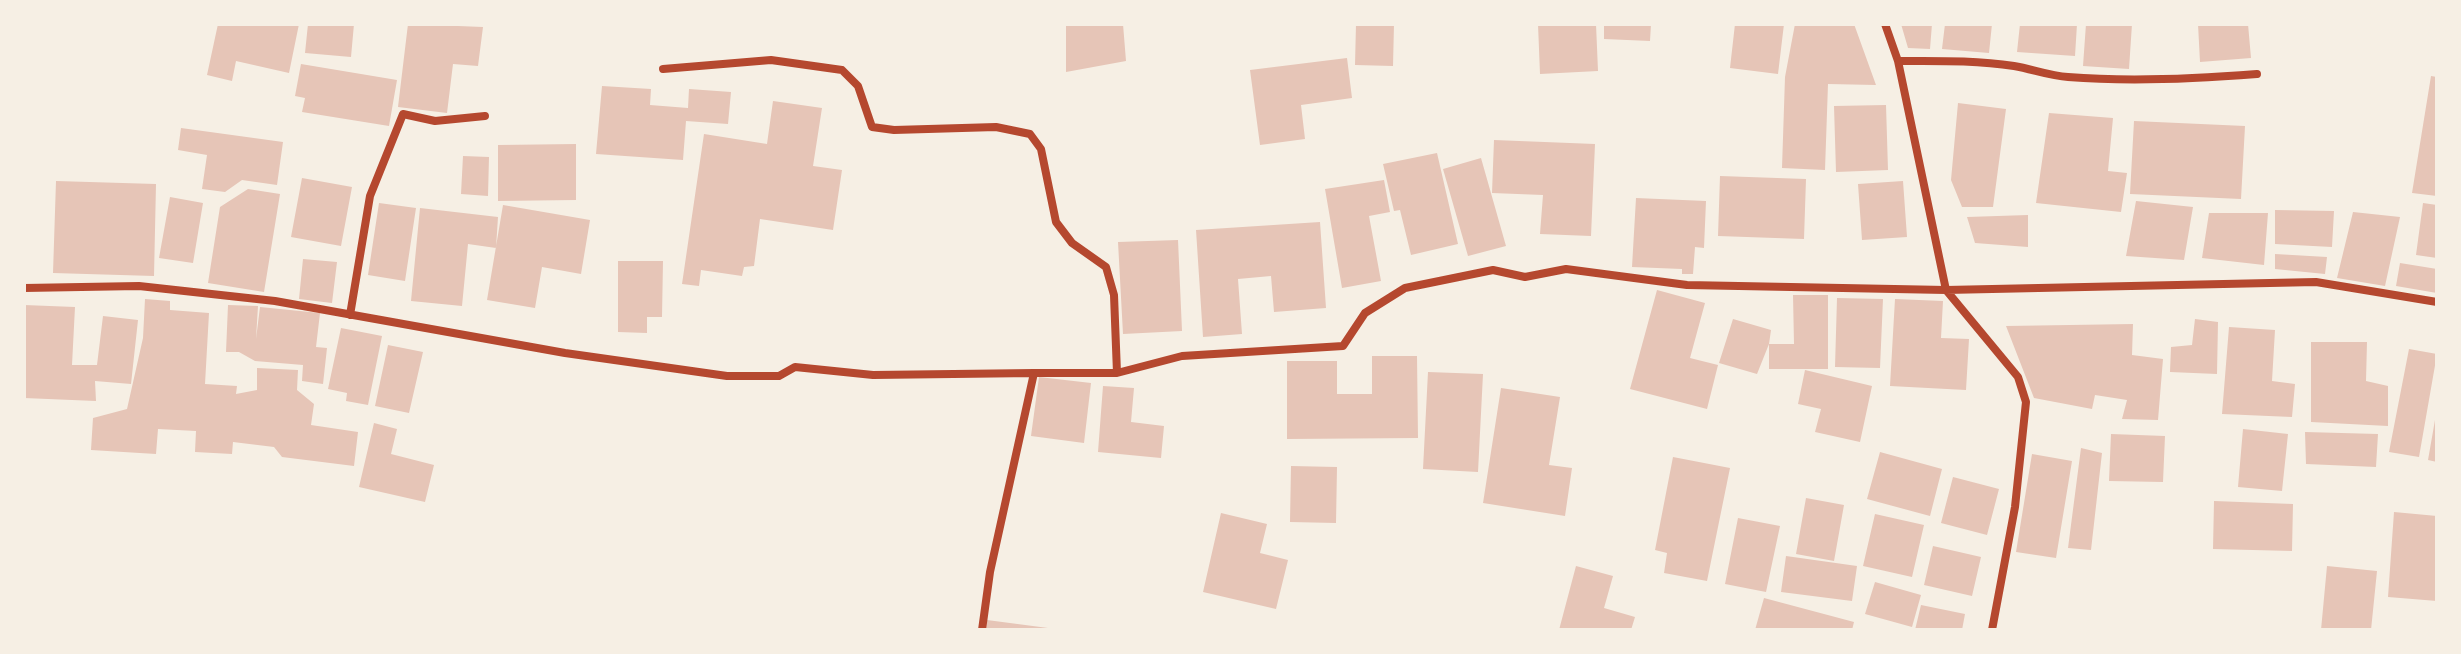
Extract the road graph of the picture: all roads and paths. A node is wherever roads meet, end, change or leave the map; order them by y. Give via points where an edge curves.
1 (1885, 24) edge
2 (1898, 61) junction
3 (663, 69) dead end
4 (2257, 74) dead end
5 (485, 116) dead end
6 (24, 288) edge
7 (1946, 290) junction
8 (2437, 302) edge
9 (350, 315) junction
10 (1034, 373) junction
11 (1117, 373) junction
12 (982, 630) edge
13 (1992, 630) edge

1 - 2 street
2 - 4 street via 1965,61 2116,80
2 - 7 street
3 - 11 street via 771,60 842,70 858,86 872,127 996,127 1030,134 1041,149 1056,222 1072,243 1106,267 1114,295
5 - 9 street via 435,121 403,114 370,196
6 - 9 street via 139,286
7 - 8 street via 2316,282
7 - 11 street via 1687,285 1566,269 1525,277 1493,270 1405,288 1365,313 1343,346 1182,356
7 - 13 street via 2018,377 2026,402 2015,507
9 - 10 street via 727,376 779,376 795,367 873,375
10 - 11 street
10 - 12 street

